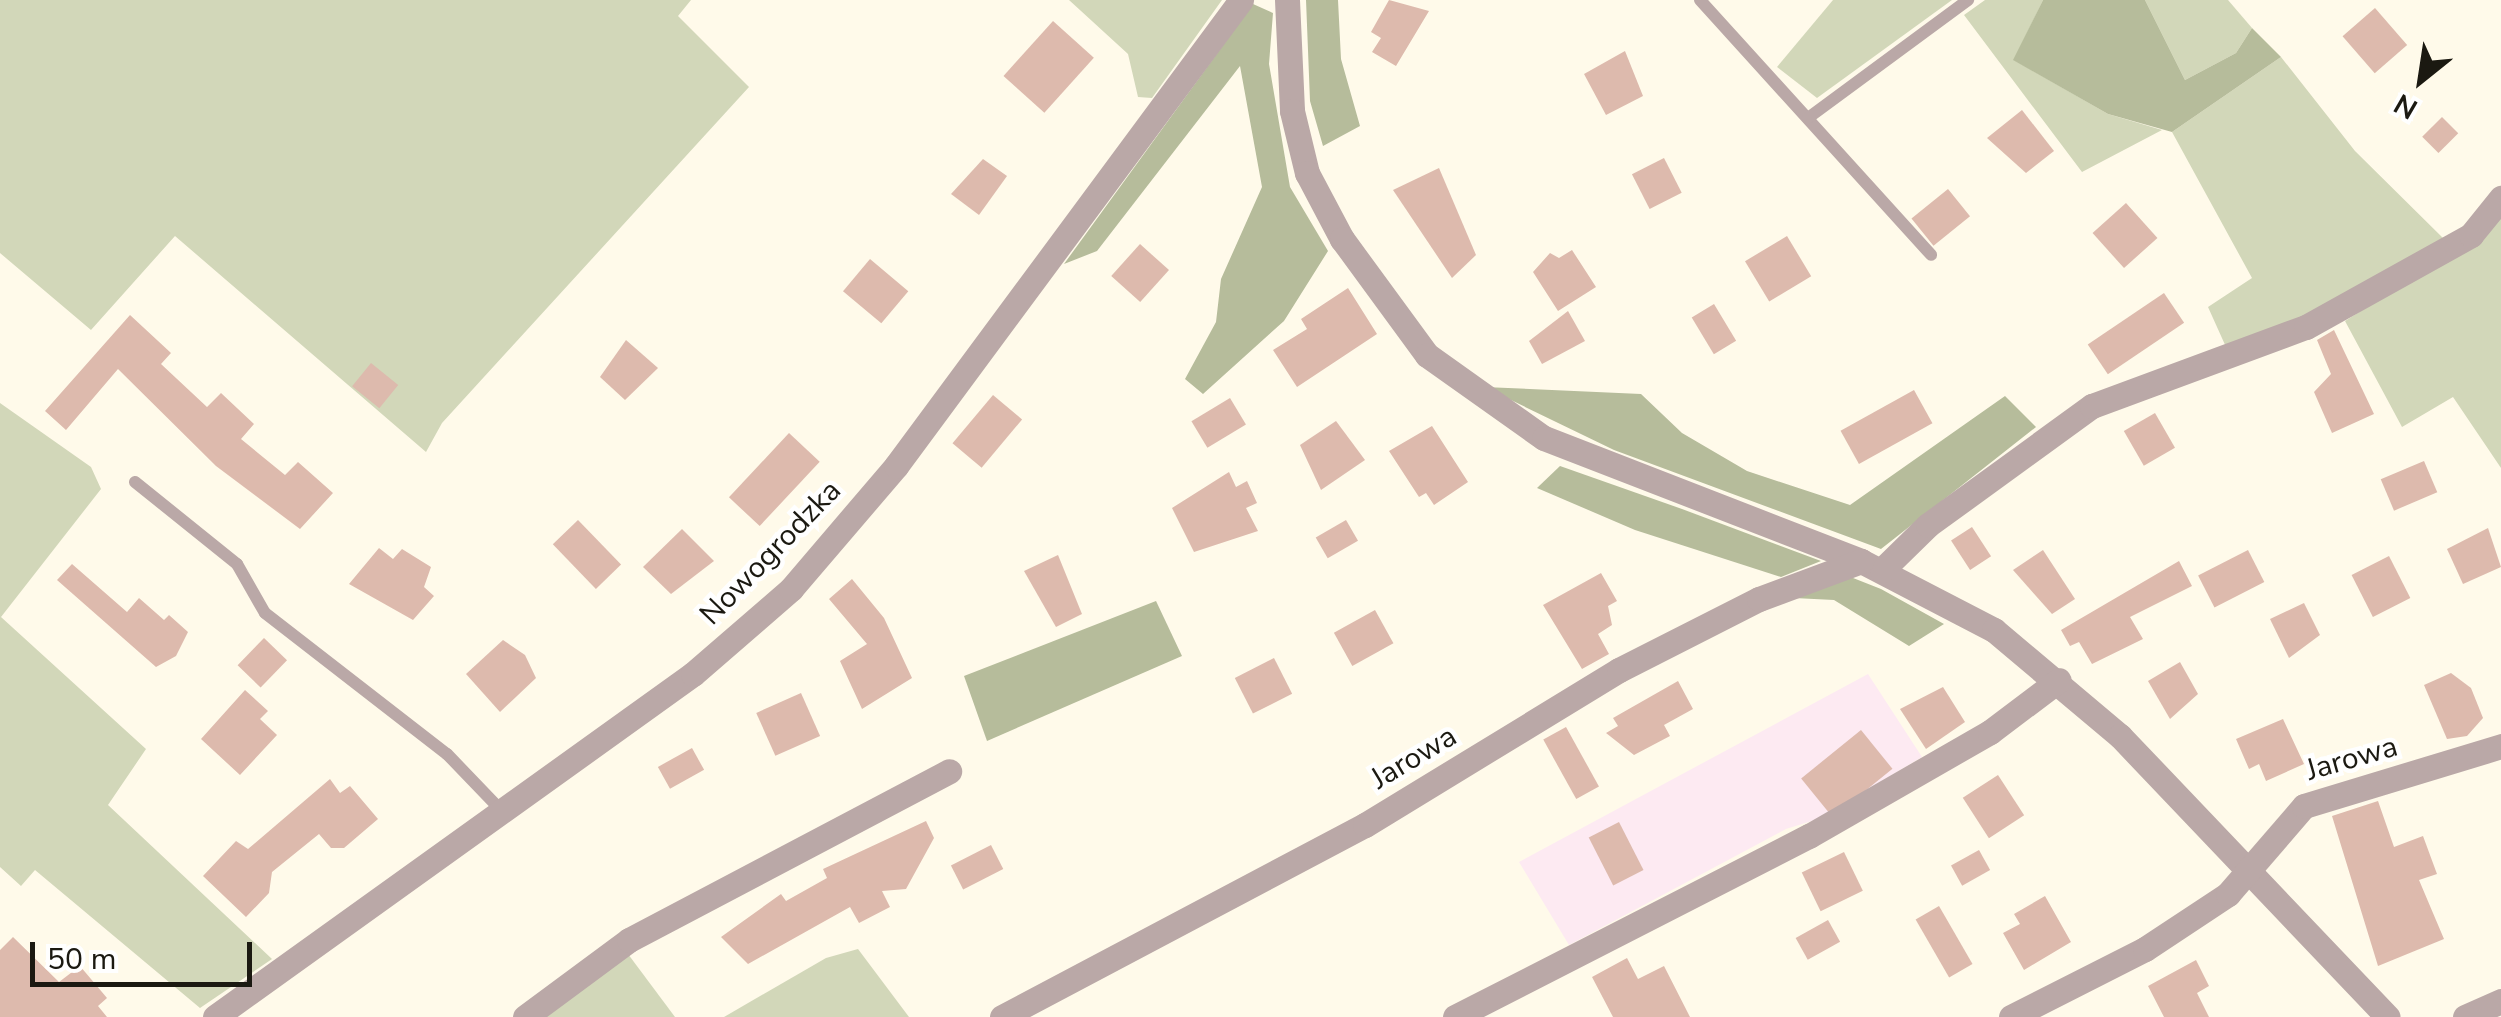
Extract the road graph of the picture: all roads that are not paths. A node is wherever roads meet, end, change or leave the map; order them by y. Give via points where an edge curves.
1 (1241, 0) edge
2 (1287, 0) edge
3 (1700, 0) edge
4 (1968, 0) edge
5 (1808, 118) junction
6 (2501, 198) edge
7 (1931, 255) dead end
8 (134, 482) dead end
9 (1872, 565) junction
10 (2059, 680) junction
11 (2501, 746) edge
12 (949, 770) dead end
13 (499, 808) junction
14 (2248, 872) junction
15 (2501, 1001) edge
16 (215, 1017) edge
17 (525, 1017) edge
18 (1002, 1017) edge
19 (1455, 1017) edge
20 (2011, 1017) edge
21 (2388, 1017) edge
22 (2465, 1017) edge

1 - 13 street, Nowogrodzka via 834,544 693,674
2 - 9 street via 1292,112 1307,173 1342,238 1427,354 1544,438
3 - 5 lane
4 - 5 lane
5 - 7 lane
6 - 9 street via 2470,235 2306,327 2092,406
8 - 13 lane via 237,564 265,613 447,754
9 - 10 street via 1994,630
9 - 18 street, Jarowa via 1759,599 1619,670 1365,826
10 - 14 street
10 - 19 street via 1990,732 1809,836
11 - 14 street, Jarowa via 2304,806
12 - 17 street via 629,940
13 - 16 street, Nowogrodzka
14 - 20 street, Jarowa via 2145,949
14 - 21 street
15 - 22 street

